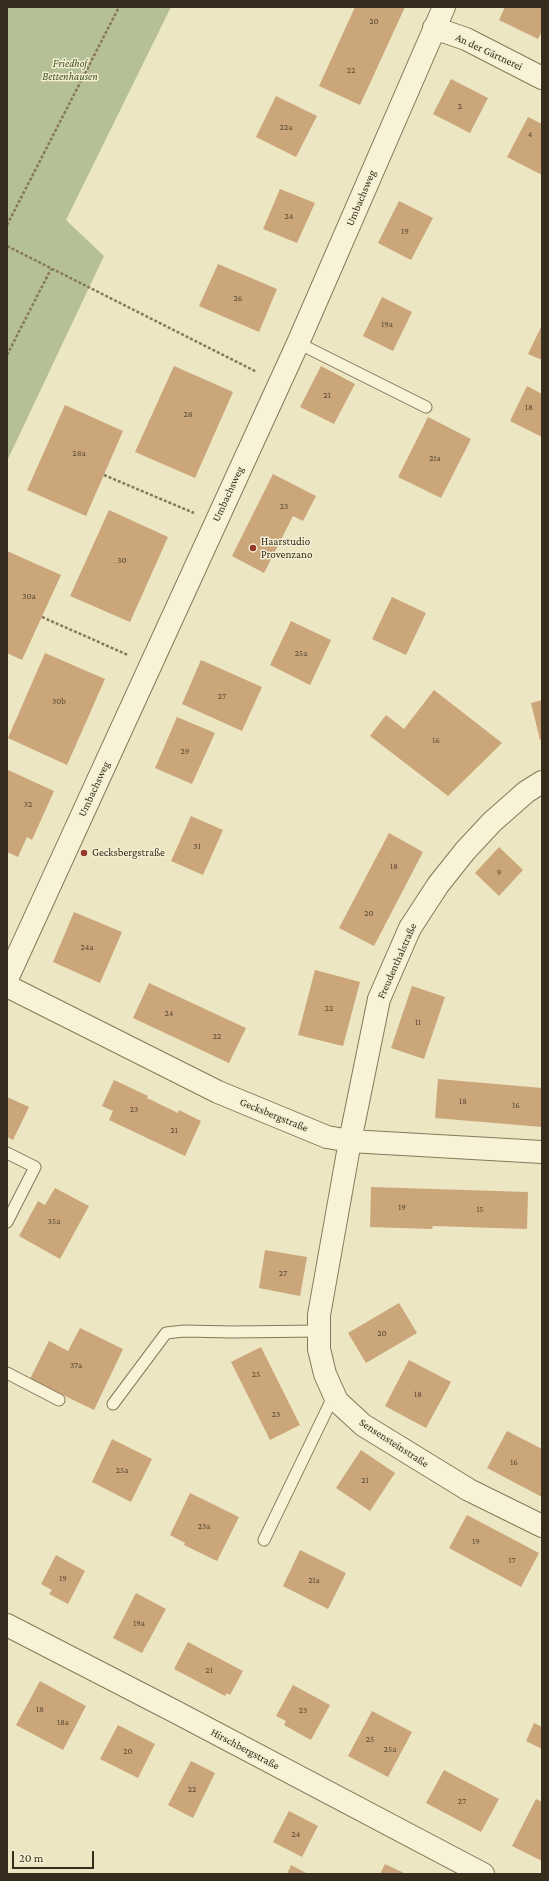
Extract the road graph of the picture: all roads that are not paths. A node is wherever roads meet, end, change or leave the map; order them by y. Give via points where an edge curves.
1 (444, 7) edge
2 (434, 28) junction
3 (542, 78) edge
4 (298, 343) junction
5 (426, 407) dead end
6 (542, 782) edge
7 (7, 979) edge
8 (7, 986) edge
9 (350, 1141) junction
10 (542, 1152) edge
11 (7, 1153) edge
12 (7, 1222) edge
13 (320, 1332) junction
14 (7, 1373) edge
15 (334, 1394) junction
16 (59, 1400) dead end
17 (113, 1404) dead end
18 (542, 1526) edge
19 (264, 1540) dead end
20 (7, 1626) edge
21 (483, 1874) edge

1 - 2 street, Umbachsweg
2 - 3 street, An der Gärtnerei via 466,39
2 - 4 street, Umbachsweg
4 - 5 lane
4 - 7 street, Umbachsweg
6 - 9 street, Freudenthalstraße via 526,792 492,822 465,851 438,885 410,928 379,999
8 - 9 street, Gecksbergstraße via 218,1092 327,1137
9 - 10 street, Gecksbergstraße
9 - 13 street, Sensensteinstraße via 319,1315
11 - 12 lane via 35,1167
13 - 15 street, Sensensteinstraße via 319,1349 324,1374
13 - 17 lane via 166,1333
14 - 16 lane
15 - 18 street, Sensensteinstraße via 337,1401 363,1426 469,1490
15 - 19 lane
20 - 21 street, Hirschbergstraße

